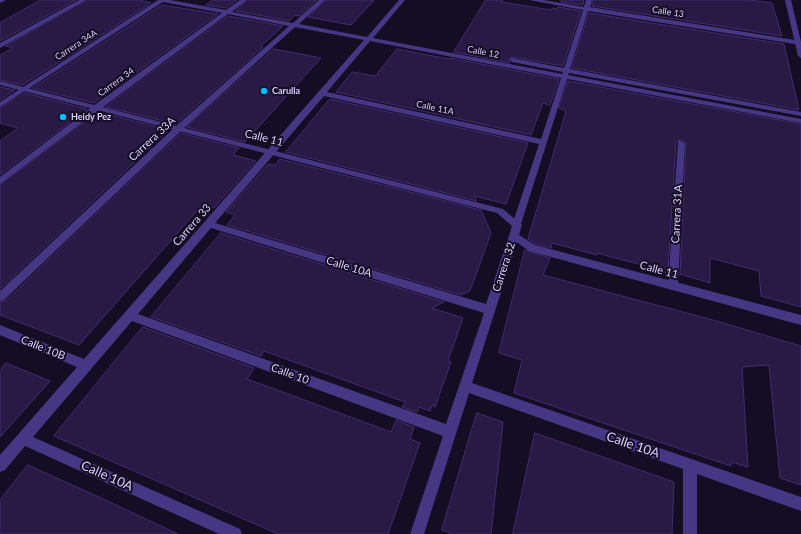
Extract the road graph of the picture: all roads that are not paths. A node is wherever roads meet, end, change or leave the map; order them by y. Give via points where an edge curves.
1 (83, 0) edge
2 (162, 0) edge
3 (193, 0) edge
4 (244, 0) edge
5 (322, 0) edge
6 (402, 0) edge
7 (532, 0) edge
8 (589, 0) edge
9 (788, 0) edge
10 (586, 9) junction
11 (231, 10) junction
12 (298, 22) junction
13 (370, 36) junction
14 (799, 42) edge
15 (0, 46) edge
16 (801, 56) edge
17 (566, 73) junction
18 (0, 83) edge
19 (24, 89) junction
20 (322, 93) junction
21 (0, 105) edge
22 (96, 108) junction
23 (801, 114) edge
24 (801, 121) edge
25 (178, 129) junction
26 (543, 142) junction
27 (681, 143) dead end
28 (270, 152) junction
29 (0, 181) edge
30 (209, 224) junction
31 (515, 230) junction
32 (673, 286) junction
33 (0, 297) edge
34 (490, 310) junction
35 (130, 315) junction
36 (801, 320) edge
37 (0, 330) edge
38 (86, 365) junction
39 (465, 386) junction
40 (450, 432) junction
41 (23, 439) junction
42 (0, 465) edge
43 (690, 466) junction
44 (801, 504) edge
45 (235, 534) edge
46 (417, 534) edge
47 (690, 534) edge

1 - 15 street
2 - 11 street, Calle 12
2 - 19 street, Carrera 34A
3 - 11 street, Calle 12
4 - 11 street, Carrera 34
5 - 12 street, Carrera 33A
6 - 13 street, Carrera 33
7 - 10 street, Calle 13
8 - 10 street, Carrera 32
9 - 14 street
10 - 14 street, Calle 13
10 - 17 street, Carrera 32
11 - 12 street, Calle 12
11 - 22 street, Carrera 34
12 - 13 street, Calle 12
12 - 25 street, Carrera 33A
13 - 17 street, Calle 12
13 - 20 street, Carrera 33
14 - 16 street
17 - 23 street, Calle 12
17 - 24 street, Calle 12
17 - 26 street, Carrera 32
18 - 19 street, Calle 11
19 - 21 street, Carrera 34A
19 - 22 street, Calle 11
20 - 26 street, Calle 11A
20 - 28 street, Carrera 33
22 - 25 street, Calle 11
22 - 29 street, Carrera 34
25 - 28 street, Calle 11
25 - 33 street, Carrera 33A
26 - 31 street, Carrera 32
27 - 32 street, Carrera 31A
28 - 30 street, Carrera 33
28 - 31 street, Calle 11 via 500,210
30 - 34 street, Calle 10A
30 - 35 street, Carrera 33
31 - 32 street, Calle 11 via 532,248
31 - 34 street, Carrera 32
32 - 36 street, Calle 11
34 - 39 street, Carrera 32
35 - 38 street, Carrera 33
35 - 40 street, Calle 10
37 - 38 street, Calle 10B
38 - 41 street, Carrera 33
39 - 40 street, Carrera 32
39 - 43 street, Calle 10A
40 - 46 street, Carrera 32
41 - 42 street, Carrera 33
41 - 45 street, Calle 10A
43 - 44 street, Calle 10A
43 - 47 street

